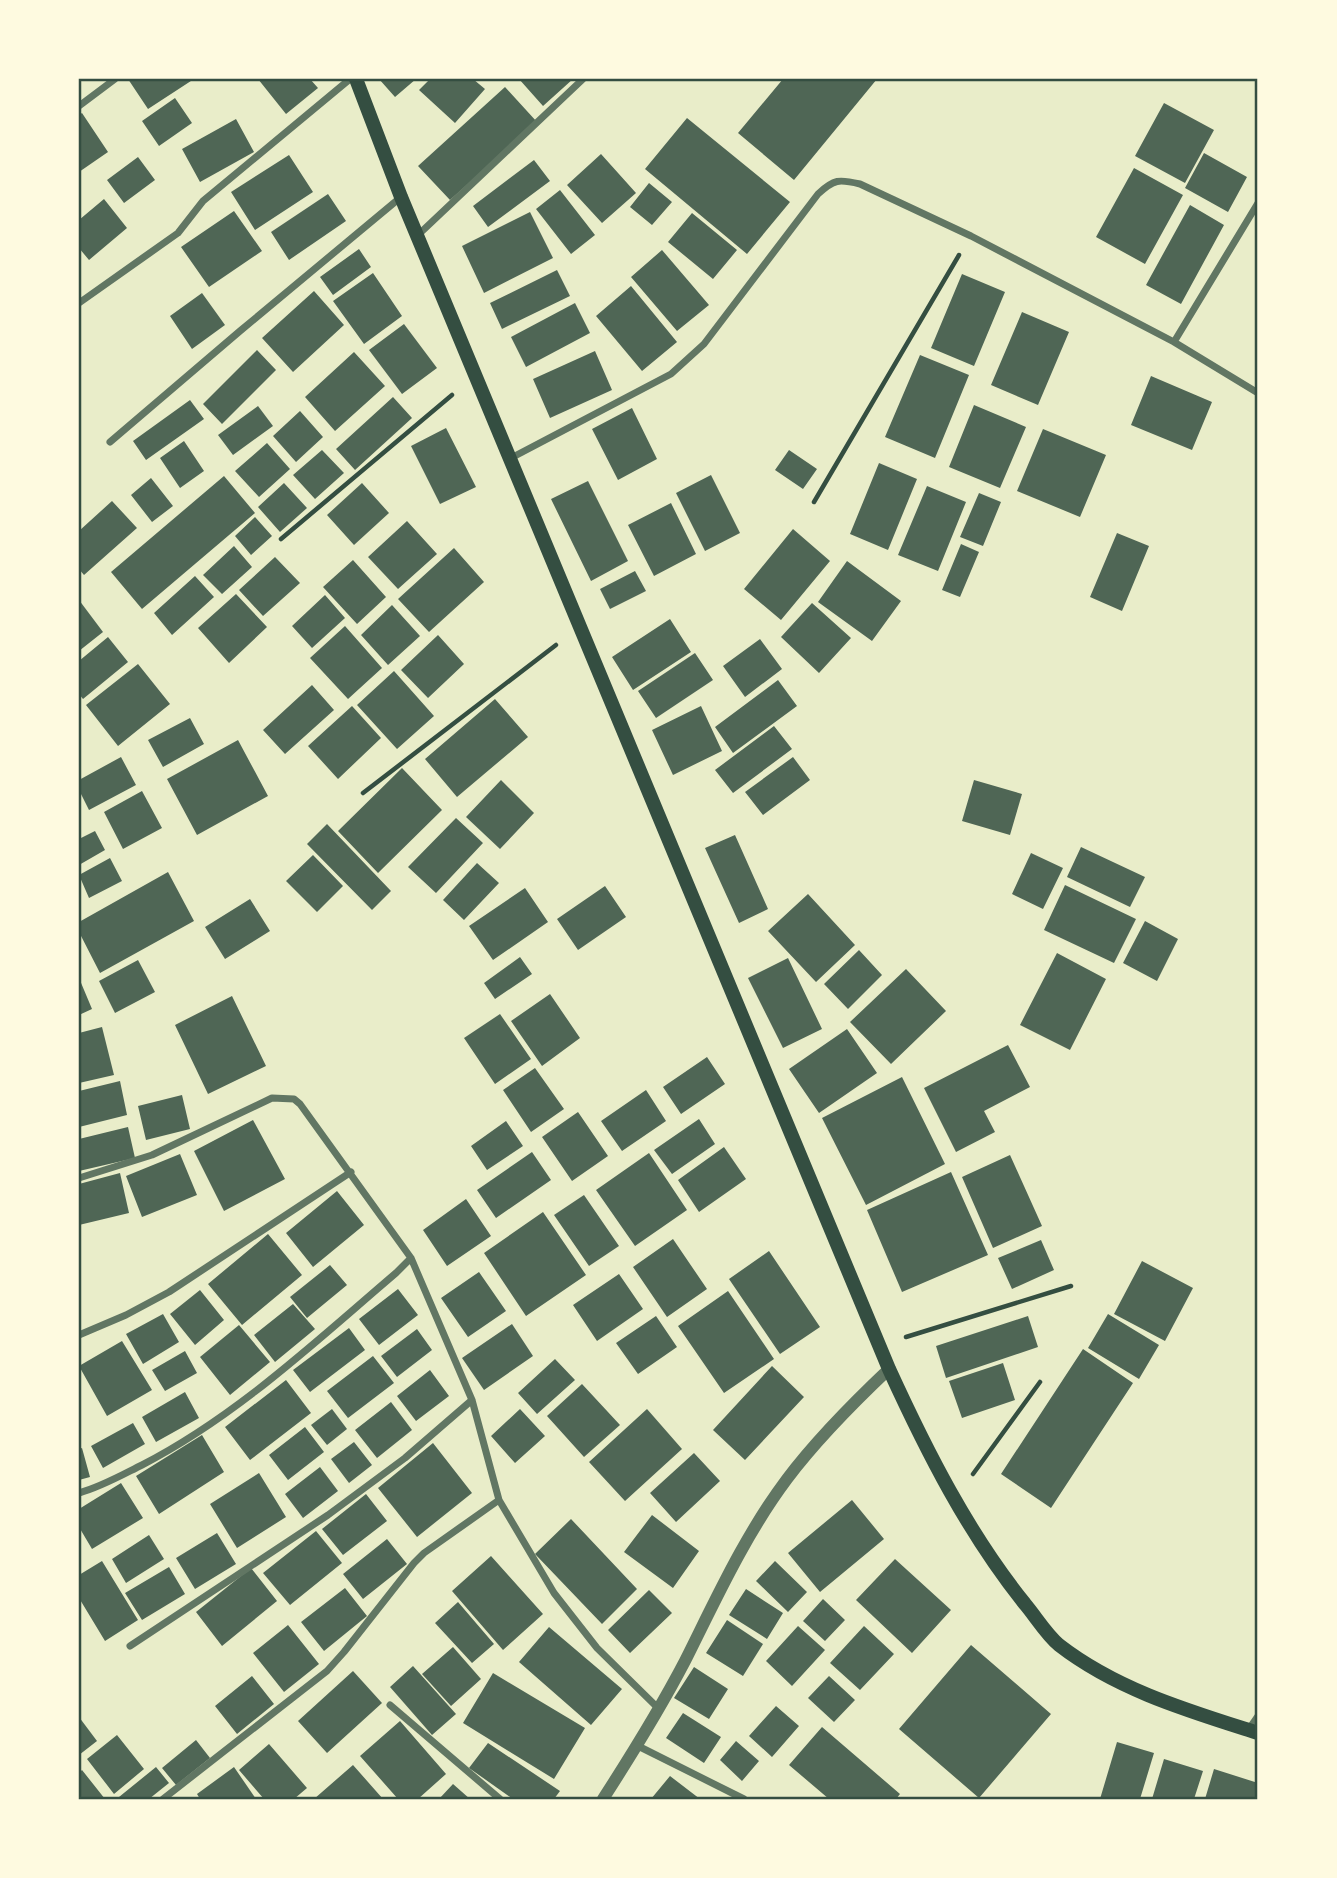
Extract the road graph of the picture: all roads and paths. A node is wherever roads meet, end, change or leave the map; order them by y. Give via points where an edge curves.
1 (116, 79) edge
2 (350, 79) edge
3 (356, 79) edge
4 (583, 79) edge
5 (79, 106) edge
6 (401, 197) junction
7 (1258, 203) edge
8 (418, 235) junction
9 (971, 236) junction
10 (79, 303) edge
11 (1174, 342) junction
12 (476, 374) junction
13 (1258, 393) edge
14 (110, 442) dead end
15 (511, 458) junction
16 (814, 502) dead end
17 (281, 539) dead end
18 (579, 627) junction
19 (363, 793) dead end
20 (351, 1172) junction
21 (79, 1178) edge
22 (411, 1258) junction
23 (1071, 1286) dead end
24 (79, 1335) edge
25 (879, 1345) junction
26 (889, 1369) junction
27 (1040, 1382) dead end
28 (472, 1401) junction
29 (79, 1493) edge
30 (499, 1500) junction
31 (954, 1501) junction
32 (130, 1646) dead end
33 (390, 1705) dead end
34 (659, 1709) junction
35 (1258, 1716) edge
36 (1253, 1732) edge
37 (638, 1746) junction
38 (163, 1799) edge
39 (500, 1799) edge
40 (603, 1799) edge
41 (744, 1799) edge

1 - 5 street
2 - 10 street via 203,201 178,233
3 - 6 main road
4 - 8 street
6 - 8 main road
6 - 14 street
7 - 11 street
8 - 12 main road
9 - 11 street
9 - 15 street via 860,184 830,182 704,344 671,374
9 - 16 path
11 - 13 street
12 - 15 main road
12 - 17 path
15 - 18 main road
18 - 19 path
18 - 25 main road
20 - 21 street via 300,1104 284,1097 272,1098 152,1155
20 - 22 street
20 - 24 street via 169,1292
22 - 28 street
22 - 29 street via 223,1417 176,1447
23 - 25 path
25 - 26 main road
26 - 31 main road
26 - 34 street via 827,1430 786,1480 732,1567
27 - 31 path
28 - 30 street
28 - 32 street via 328,1515
30 - 34 street via 569,1616
30 - 38 street via 414,1563 327,1671
31 - 36 main road via 1001,1574 1057,1643 1121,1684
33 - 39 street
34 - 37 street
35 - 36 street
37 - 40 street
37 - 41 street

